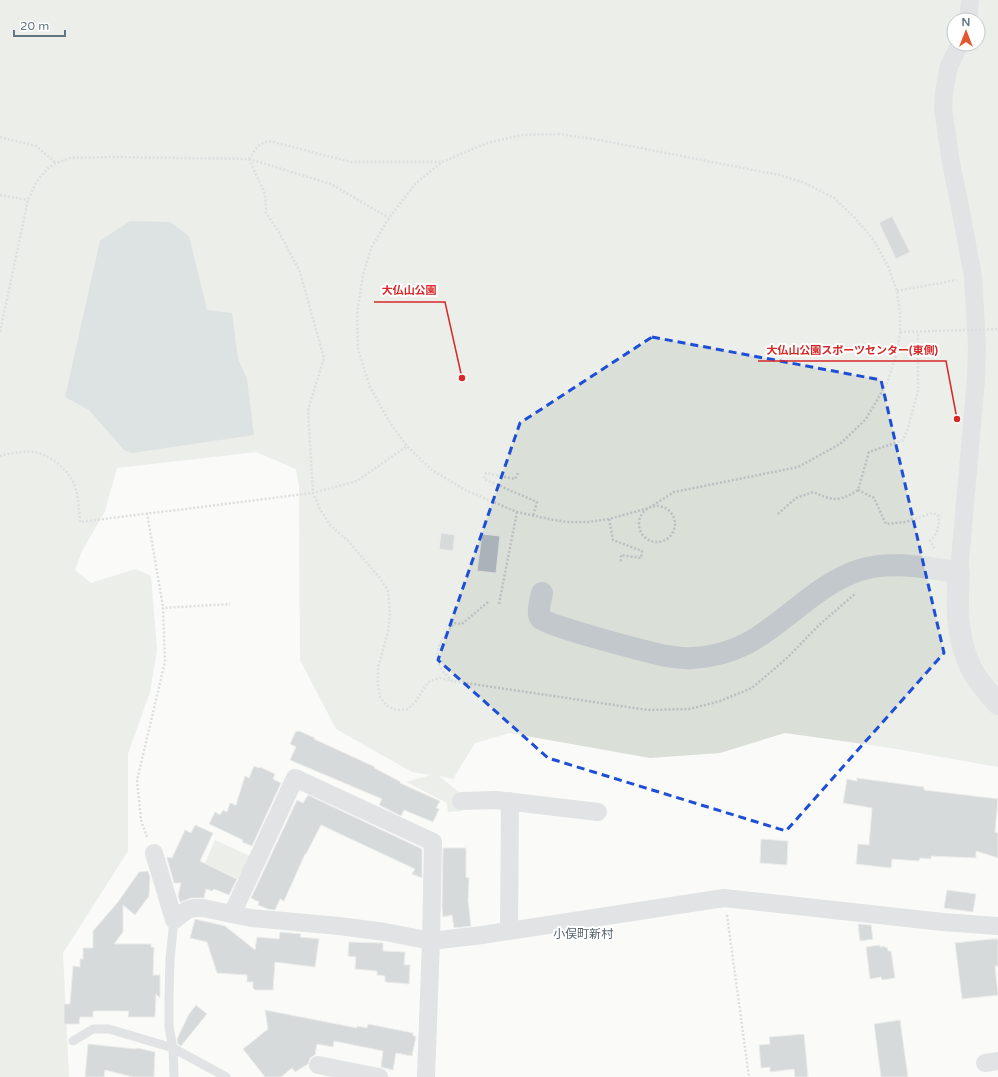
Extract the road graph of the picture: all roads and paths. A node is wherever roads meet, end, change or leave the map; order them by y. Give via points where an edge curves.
1 (970, 0) edge
2 (969, 12) edge
3 (956, 52) edge
4 (0, 137) edge
5 (250, 159) junction
6 (442, 162) junction
7 (56, 163) junction
8 (0, 195) edge
9 (28, 200) junction
10 (389, 218) junction
11 (963, 279) dead end
12 (897, 291) junction
13 (2, 316) edge
14 (998, 329) edge
15 (0, 332) edge
16 (900, 332) junction
17 (918, 332) junction
18 (407, 446) junction
19 (0, 456) edge
20 (518, 473) dead end
21 (858, 490) junction
22 (313, 493) junction
23 (649, 508) junction
24 (517, 512) junction
25 (147, 513) junction
26 (778, 514) dead end
27 (533, 516) junction
28 (609, 519) junction
29 (621, 562) dead end
30 (950, 570) junction
31 (542, 593) dead end
32 (488, 602) dead end
33 (230, 604) dead end
34 (499, 604) dead end
35 (163, 608) junction
36 (454, 623) dead end
37 (452, 681) dead end
38 (998, 704) edge
39 (461, 801) dead end
40 (510, 801) junction
41 (598, 812) dead end
42 (154, 853) joint
43 (724, 898) junction
44 (232, 914) junction
45 (174, 920) junction
46 (998, 926) edge
47 (509, 930) junction
48 (432, 941) junction
49 (73, 1041) dead end
50 (173, 1048) junction
51 (318, 1065) dead end
52 (174, 1077) edge
53 (226, 1077) edge
54 (379, 1077) edge
55 (426, 1077) edge
56 (749, 1077) edge

1 - 2 street
3 - 30 street via 949,66 943,109 950,163 973,277 977,345 976,379
4 - 7 path via 36,146
5 - 6 path via 259,145 269,142 351,162
5 - 7 path via 107,157 70,158
5 - 10 path via 331,184
5 - 22 path via 265,194 266,213 300,272 324,358 308,410
6 - 10 path via 416,183
6 - 12 path via 487,143 522,135 558,134 805,183 834,198 854,216 888,266
7 - 9 path via 36,181
8 - 9 path
9 - 13 path
10 - 18 path via 371,248 362,276 357,314 358,349 370,387 390,423
11 - 12 path
12 - 16 path
13 - 15 path
14 - 17 path, bridge
16 - 17 path
16 - 23 path via 897,352 887,383 866,419 840,444 798,467 674,492
17 - 21 path via 918,390 908,428 903,440 869,452
18 - 22 path via 357,481
18 - 24 path via 432,470 465,490
19 - 25 path via 34,452 57,462 73,480 80,522
20 - 27 path via 515,479 486,473 484,479 537,502
21 - 26 path via 845,498 828,499 813,492 796,498
21 - 30 path via 874,498 886,524 905,522 933,513 938,516 939,526 936,535 930,541
22 - 25 path
22 - 37 path via 330,525 349,542 388,591 388,632 378,668 380,697 387,706 398,710 408,709 428,682 440,678
23 - 23 path via 661,506 671,512 675,523 668,538 657,542 646,538 642,533 641,516
23 - 28 path
24 - 27 path
24 - 34 path
25 - 35 path
27 - 28 path via 567,522
28 - 29 path via 614,540 642,552 641,558 622,555
30 - 31 street via 897,565 861,569 842,576 821,589 757,638 730,651 693,658 665,656 543,621 539,615
30 - 38 street via 960,635 968,662 981,684
32 - 36 path via 462,624
33 - 35 path
35 - 42 path via 165,662 137,780 141,820
39 - 40 street
40 - 41 street
40 - 47 street
42 - 45 street
43 - 46 street
43 - 47 street
43 - 56 path
44 - 45 street via 194,908
44 - 48 street via 385,932
44 - 48 street via 296,778 433,842
45 - 50 lane via 169,995 169,1027
47 - 48 street
48 - 55 street
49 - 50 lane via 93,1029 108,1029
50 - 52 lane
50 - 53 lane
51 - 54 street

